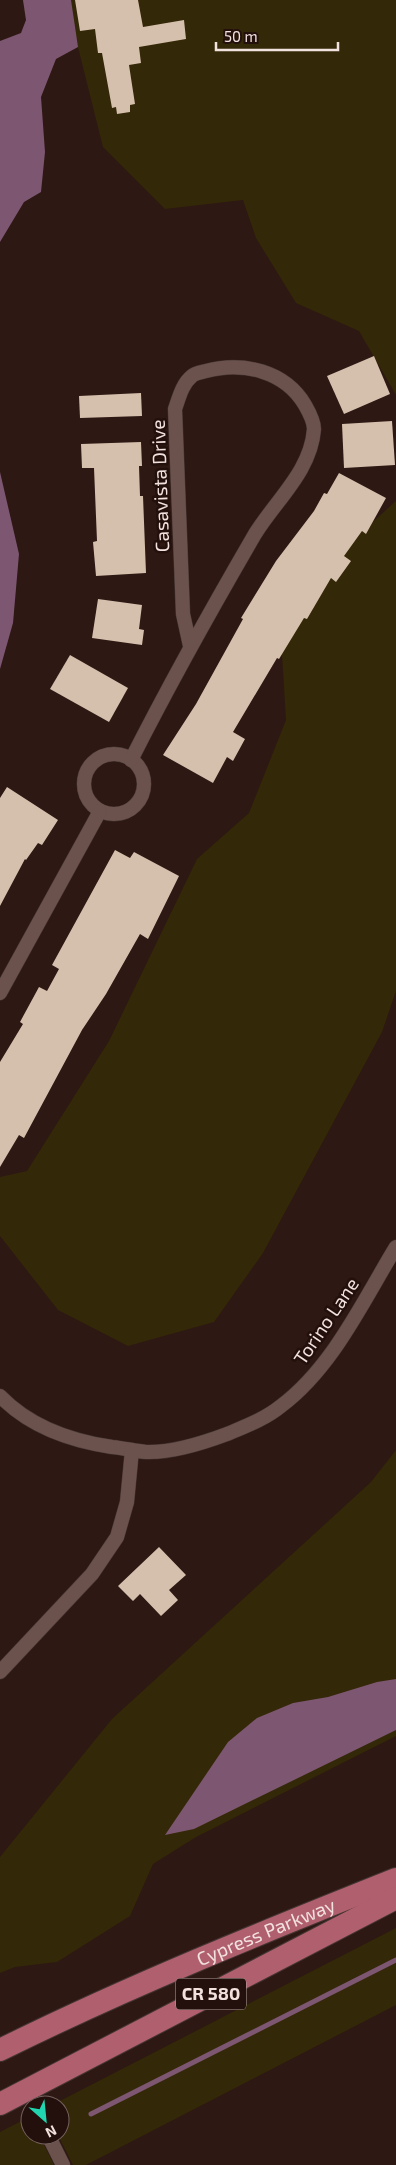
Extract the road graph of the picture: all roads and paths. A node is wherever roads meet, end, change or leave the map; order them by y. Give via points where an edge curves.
1 (190, 646) junction
2 (131, 760) junction
3 (100, 811) junction
4 (0, 993) edge
5 (396, 1246) edge
6 (0, 1396) edge
7 (132, 1450) junction
8 (0, 1672) edge
9 (396, 1879) edge
10 (396, 1898) edge
11 (0, 2050) edge
12 (33, 2095) edge
13 (20, 2099) edge
14 (0, 2104) edge
15 (53, 2145) edge
16 (63, 2165) edge

1 - 1 street, Casavista Drive via 257,531 301,470 314,428 310,412 297,391 278,376 250,368 218,368 192,375 182,389 175,409 184,614
1 - 2 street, Casavista Drive
2 - 3 street via 138,767 144,785 137,804 120,814
2 - 3 street via 122,755 103,756 88,769 84,788 87,797
3 - 4 street
5 - 7 street, Torino Lane via 335,1347 307,1383 281,1407 252,1424 210,1441 147,1452
6 - 7 street, Torino Lane via 40,1425 69,1438
7 - 8 street via 127,1502 117,1537 92,1574
9 - 11 main road, Cypress Parkway / CR 580 via 238,1944
10 - 12 main road, Cypress Parkway / CR 580
13 - 14 main road, Cypress Parkway / CR 580
15 - 16 street

